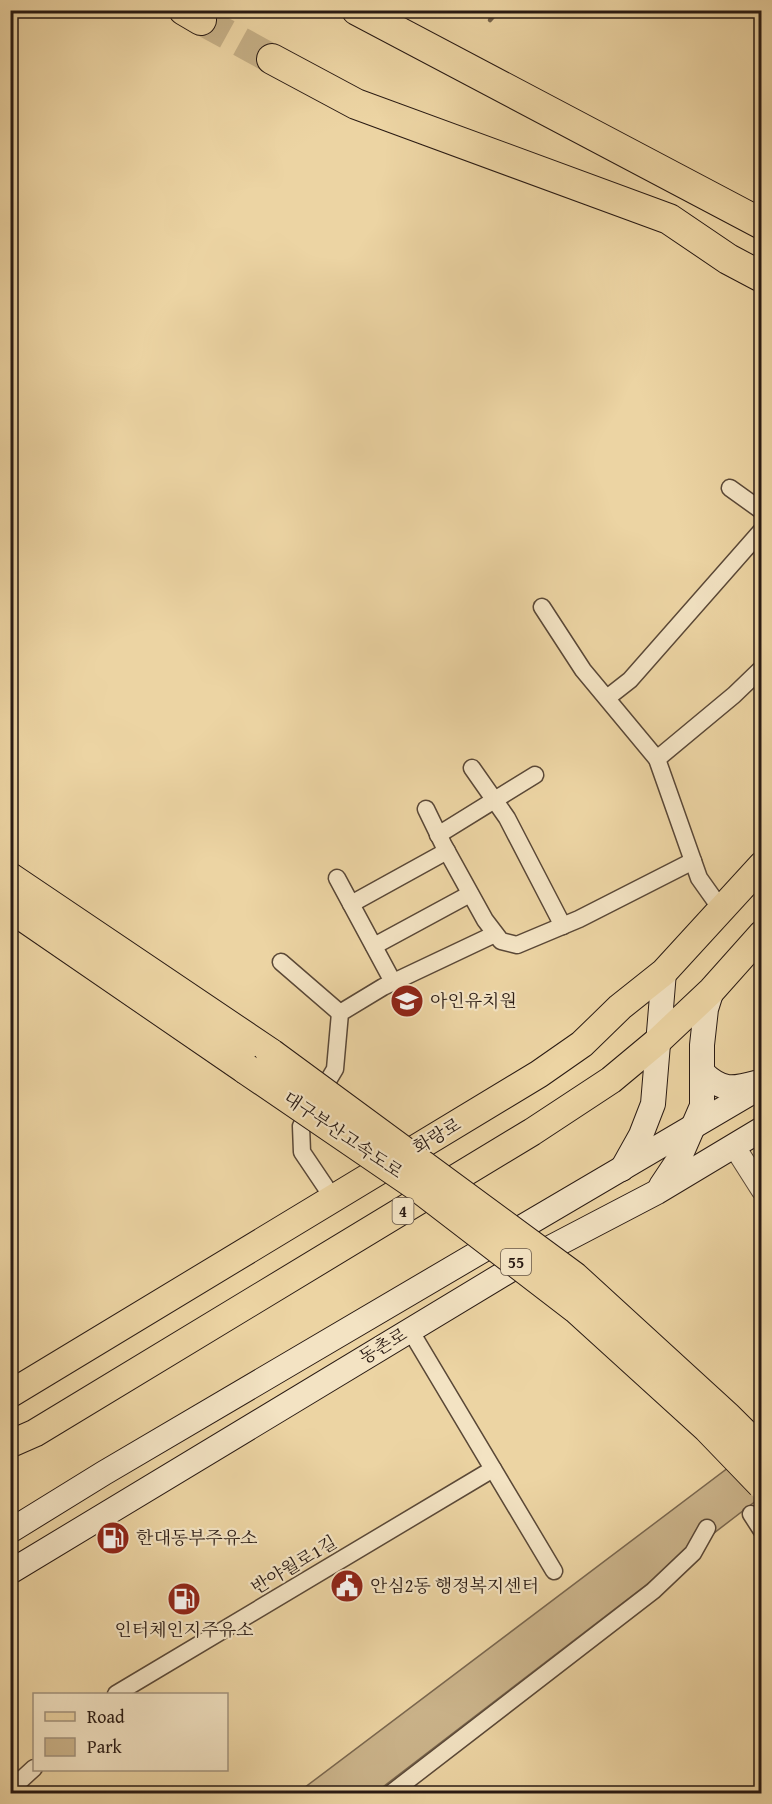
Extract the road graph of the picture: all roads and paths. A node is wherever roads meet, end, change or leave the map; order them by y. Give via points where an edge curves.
1 (357, 10) edge
2 (272, 58) tunnel mouth
3 (692, 189) junction
4 (669, 219) junction
5 (762, 224) edge
6 (762, 242) edge
7 (762, 259) edge
8 (762, 277) edge
9 (730, 488) dead end
10 (762, 511) edge
11 (762, 530) edge
12 (542, 607) dead end
13 (762, 668) edge
14 (608, 699) junction
15 (657, 759) junction
16 (472, 768) dead end
17 (535, 775) dead end
18 (496, 801) junction
19 (426, 808) dead end
20 (438, 835) junction
21 (447, 851) junction
22 (693, 861) junction
23 (762, 865) edge
24 (10, 878) edge
25 (338, 878) dead end
26 (470, 894) junction
27 (351, 904) junction
28 (10, 907) edge
29 (721, 909) junction
30 (563, 926) junction
31 (495, 934) junction
32 (762, 934) edge
33 (374, 946) junction
34 (281, 962) dead end
35 (664, 972) junction
36 (393, 982) junction
37 (712, 990) junction
38 (340, 1013) junction
39 (659, 1040) junction
40 (259, 1061) junction
41 (703, 1072) junction
42 (762, 1082) edge
43 (762, 1086) edge
44 (705, 1120) junction
45 (762, 1129) edge
46 (734, 1146) junction
47 (622, 1170) junction
48 (762, 1190) edge
49 (657, 1192) junction
50 (333, 1198) junction
51 (410, 1330) junction
52 (10, 1394) edge
53 (10, 1444) edge
54 (762, 1452) edge
55 (493, 1469) junction
56 (762, 1484) edge
57 (751, 1514) dead end
58 (13, 1527) edge
59 (707, 1528) dead end
60 (762, 1531) edge
61 (554, 1571) dead end
62 (10, 1572) edge
63 (119, 1693) edge
64 (33, 1769) edge
65 (10, 1790) edge
66 (390, 1794) edge

1 - 3 highway
2 - 4 highway via 356,104
3 - 5 highway
3 - 6 highway
4 - 7 highway
4 - 8 highway
9 - 10 street
11 - 14 street via 630,680
12 - 14 street
13 - 15 street
14 - 15 street
15 - 22 street
16 - 18 street
17 - 18 street
18 - 20 street
18 - 30 street
19 - 20 street
20 - 21 street
21 - 26 street
21 - 27 street
22 - 29 street via 699,878
22 - 30 street
23 - 29 main road, 화랑로
24 - 40 highway, 대구부산고속도로 / 55
25 - 27 street
26 - 31 street
26 - 33 street
27 - 33 street
28 - 40 highway, 대구부산고속도로 / 55
29 - 35 main road, 화랑로
30 - 31 street via 517,945 501,941
31 - 36 street
32 - 37 main road, 4
33 - 36 street
34 - 38 street
35 - 39 main road
35 - 50 main road, 화랑로 via 582,1044 539,1074
36 - 38 street
37 - 39 main road, 4
37 - 41 main road via 703,1036
38 - 50 street via 335,1069 301,1126 302,1152
39 - 47 main road via 653,1104
39 - 53 main road, 4 via 611,1080 532,1132 35,1433
40 - 54 highway, 대구부산고속도로 / 55, bridge via 574,1277
40 - 56 highway, 대구부산고속도로 / 55, bridge via 576,1308 708,1428
41 - 42 main road via 717,1085 726,1087
41 - 44 main road
43 - 44 main road
44 - 46 main road
44 - 47 main road
44 - 49 main road
45 - 46 main road, 동촌로
46 - 48 street
46 - 49 main road, 동촌로
47 - 58 main road
49 - 51 main road, 동촌로 via 525,1261
50 - 52 main road, 화랑로
51 - 55 street
51 - 62 main road, 동촌로
55 - 61 street
55 - 63 street, 반야월로1길
57 - 60 street
59 - 66 street via 693,1553 653,1591
64 - 65 street

